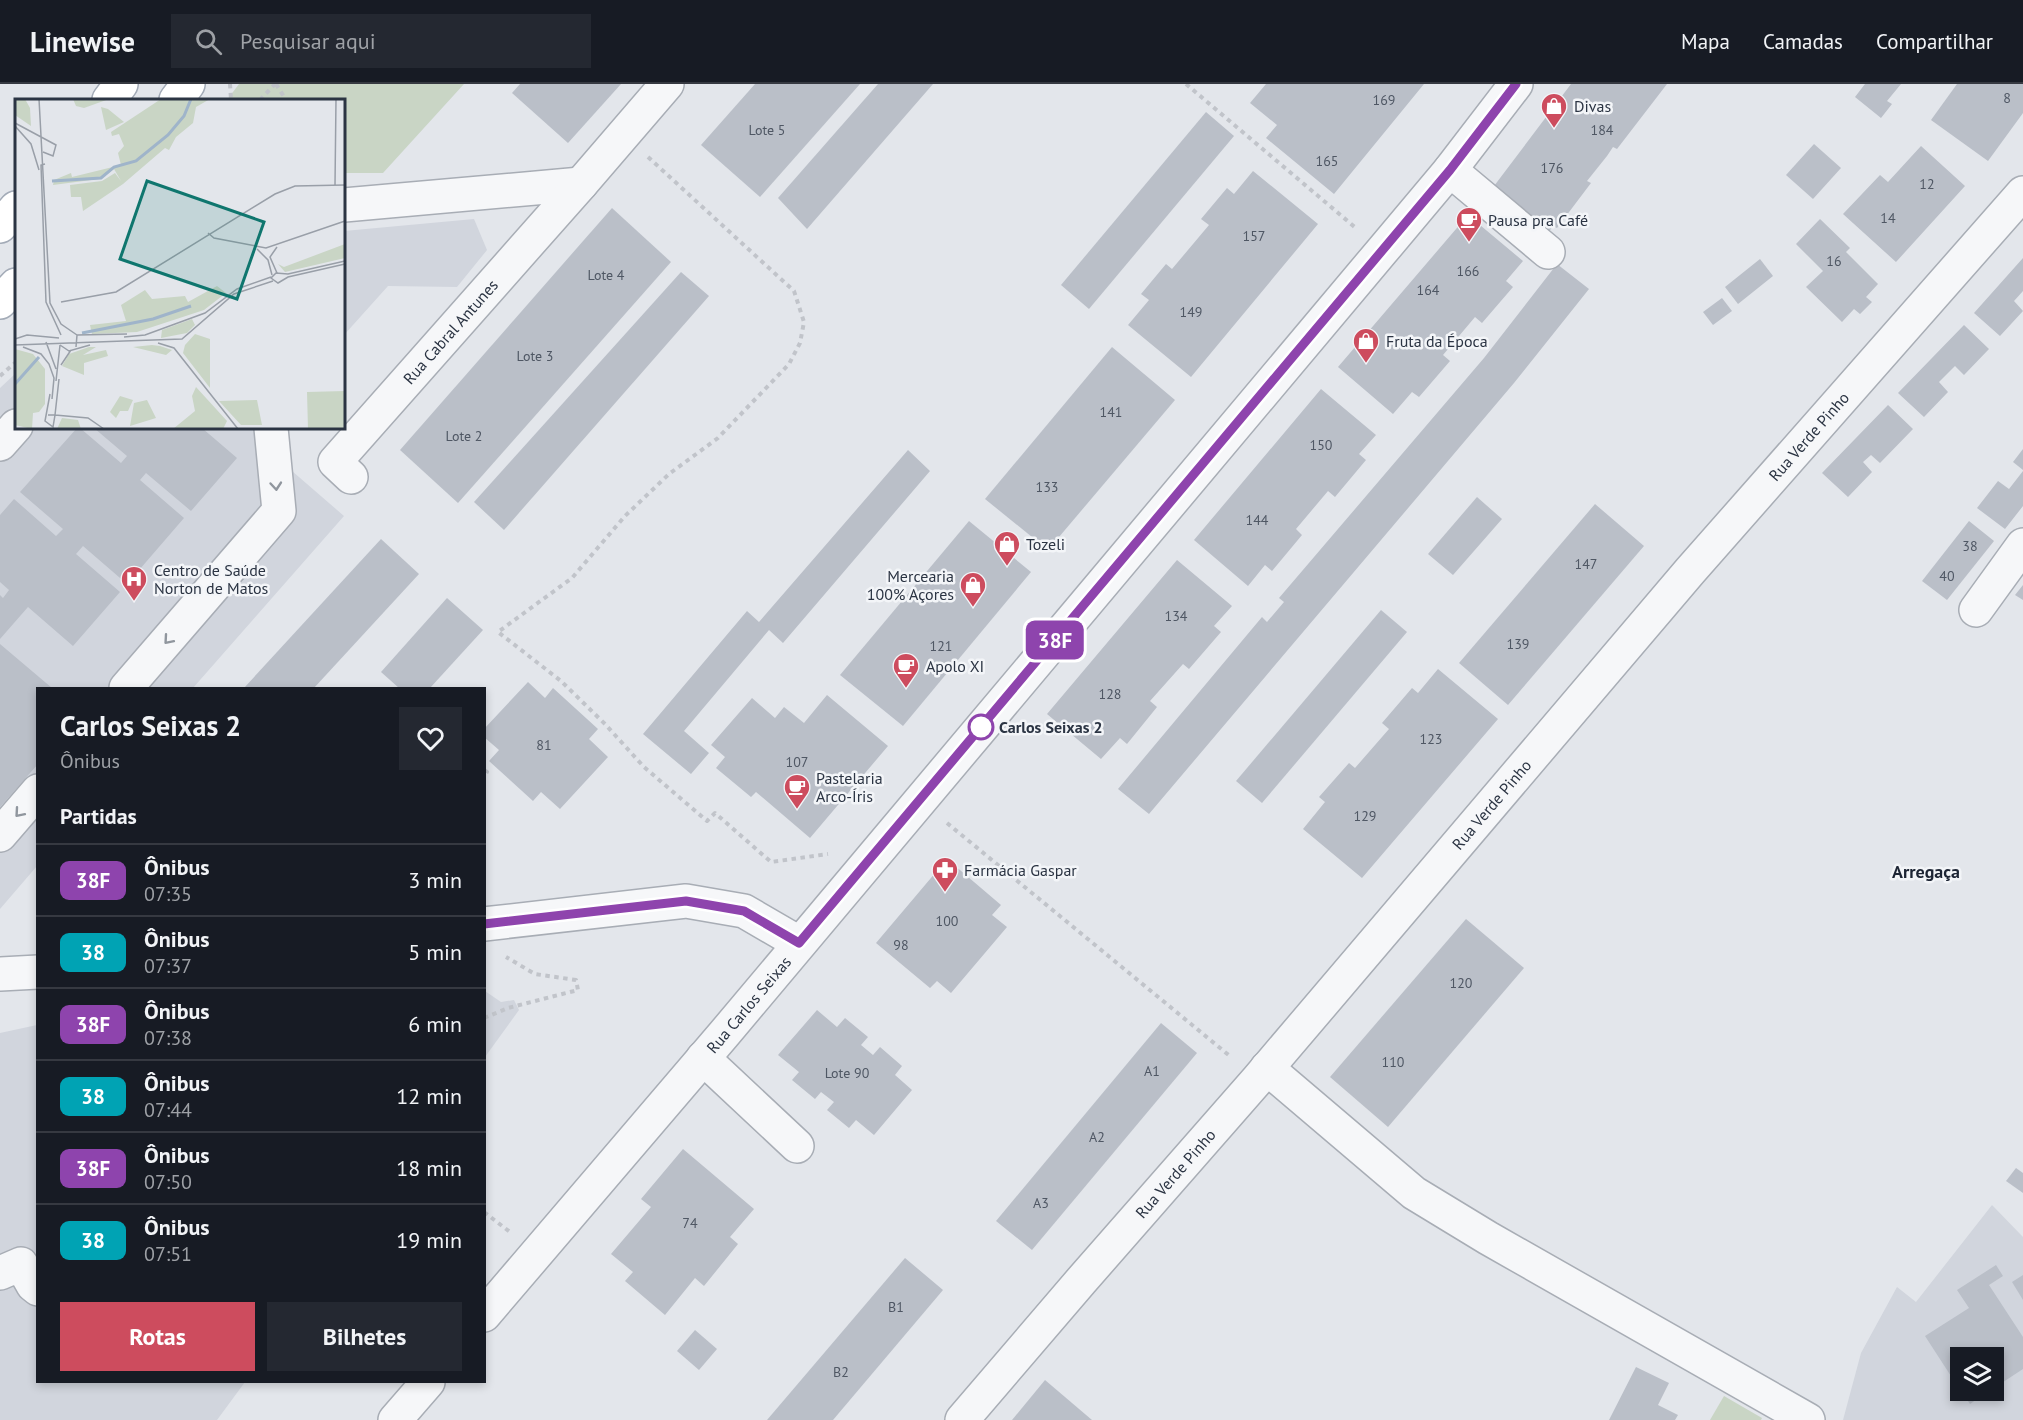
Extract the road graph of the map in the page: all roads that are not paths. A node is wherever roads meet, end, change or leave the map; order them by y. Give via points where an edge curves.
1 (121, 84) edge
2 (188, 84) edge
3 (667, 84) edge
4 (1516, 84) edge
5 (110, 99) edge
6 (177, 99) edge
7 (1450, 170) junction
8 (581, 184) junction
9 (2023, 193) edge
10 (345, 205) edge
11 (15, 209) edge
12 (0, 226) edge
13 (1548, 252) dead end
14 (15, 286) edge
15 (0, 302) edge
16 (15, 427) edge
17 (271, 429) edge
18 (0, 444) edge
19 (351, 477) dead end
20 (2023, 545) edge
21 (1976, 610) dead end
22 (127, 687) edge
23 (36, 793) edge
24 (0, 835) edge
25 (486, 924) edge
26 (799, 943) junction
27 (36, 972) edge
28 (0, 974) edge
29 (703, 1058) junction
30 (1263, 1073) junction
31 (797, 1146) dead end
32 (0, 1273) edge
33 (36, 1287) edge
34 (486, 1313) edge
35 (427, 1383) edge
36 (395, 1420) edge
37 (962, 1420) edge
38 (1808, 1420) edge

1 - 5 main road
2 - 6 main road
3 - 8 street, Rua Cabral Antunes
4 - 7 street, Rua Carlos Seixas
7 - 13 street
7 - 26 street, Rua Carlos Seixas
8 - 10 street
8 - 19 street, Rua Cabral Antunes via 335,462
9 - 30 street, Rua Verde Pinho via 1690,571
11 - 12 main road
14 - 15 main road
16 - 18 street
17 -> 22 street via 279,511
20 - 21 street
23 -> 24 street
25 - 26 street via 686,901 744,911
26 - 29 street, Rua Carlos Seixas
27 - 28 street
29 - 31 street
29 - 34 street, Rua Carlos Seixas
30 - 37 street, Rua Verde Pinho
30 - 38 street via 1414,1193
32 - 33 street via 21,1264
35 - 36 street

